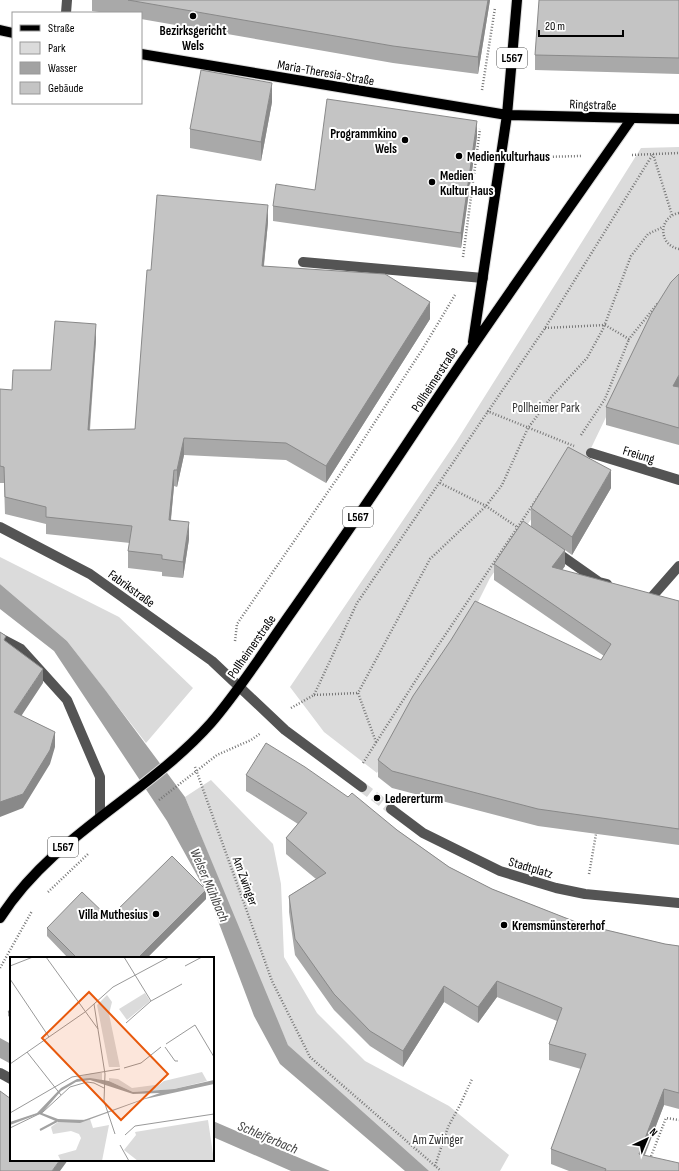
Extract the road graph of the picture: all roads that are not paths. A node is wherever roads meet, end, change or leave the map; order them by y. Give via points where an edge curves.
1 (68, 0) edge
2 (517, 0) edge
3 (66, 12) edge
4 (0, 30) edge
5 (12, 32) edge
6 (142, 54) edge
7 (507, 115) junction
8 (632, 118) junction
9 (679, 119) edge
10 (303, 262) dead end
11 (483, 278) junction
12 (473, 344) junction
13 (591, 452) road end
14 (679, 480) edge
15 (0, 527) edge
16 (527, 532) edge
17 (679, 566) edge
18 (614, 587) edge
19 (635, 594) edge
20 (0, 638) edge
21 (239, 686) junction
22 (362, 787) tunnel mouth
23 (391, 809) tunnel mouth
24 (100, 816) junction
25 (679, 903) edge
26 (0, 918) edge
27 (0, 1073) edge
28 (10, 1078) edge

1 - 3 street
2 - 7 main road, L567
4 - 5 main road
6 - 7 main road, Maria-Theresia-Straße
7 - 8 main road, Ringstraße
7 - 11 main road, Pollheimerstraße / L567
8 - 9 main road, Ringstraße
8 - 12 main road, Pollheimerstraße
10 - 11 street
11 - 12 main road, Pollheimerstraße / L567
12 - 21 main road, Pollheimerstraße / L567 via 376,492
13 - 14 street, Freiung
15 - 21 street, Fabrikstraße via 90,574 212,662
16 - 18 street via 599,582
17 - 19 street via 650,599
20 - 24 street via 21,649 67,700 100,777
21 - 22 street via 277,722
21 - 24 main road, Pollheimerstraße / L567 via 212,722 187,748
23 - 25 street, Stadtplatz via 423,832 500,871 585,894
24 - 26 main road, Pollheimerstraße / L567 via 51,856 10,902
27 - 28 street

